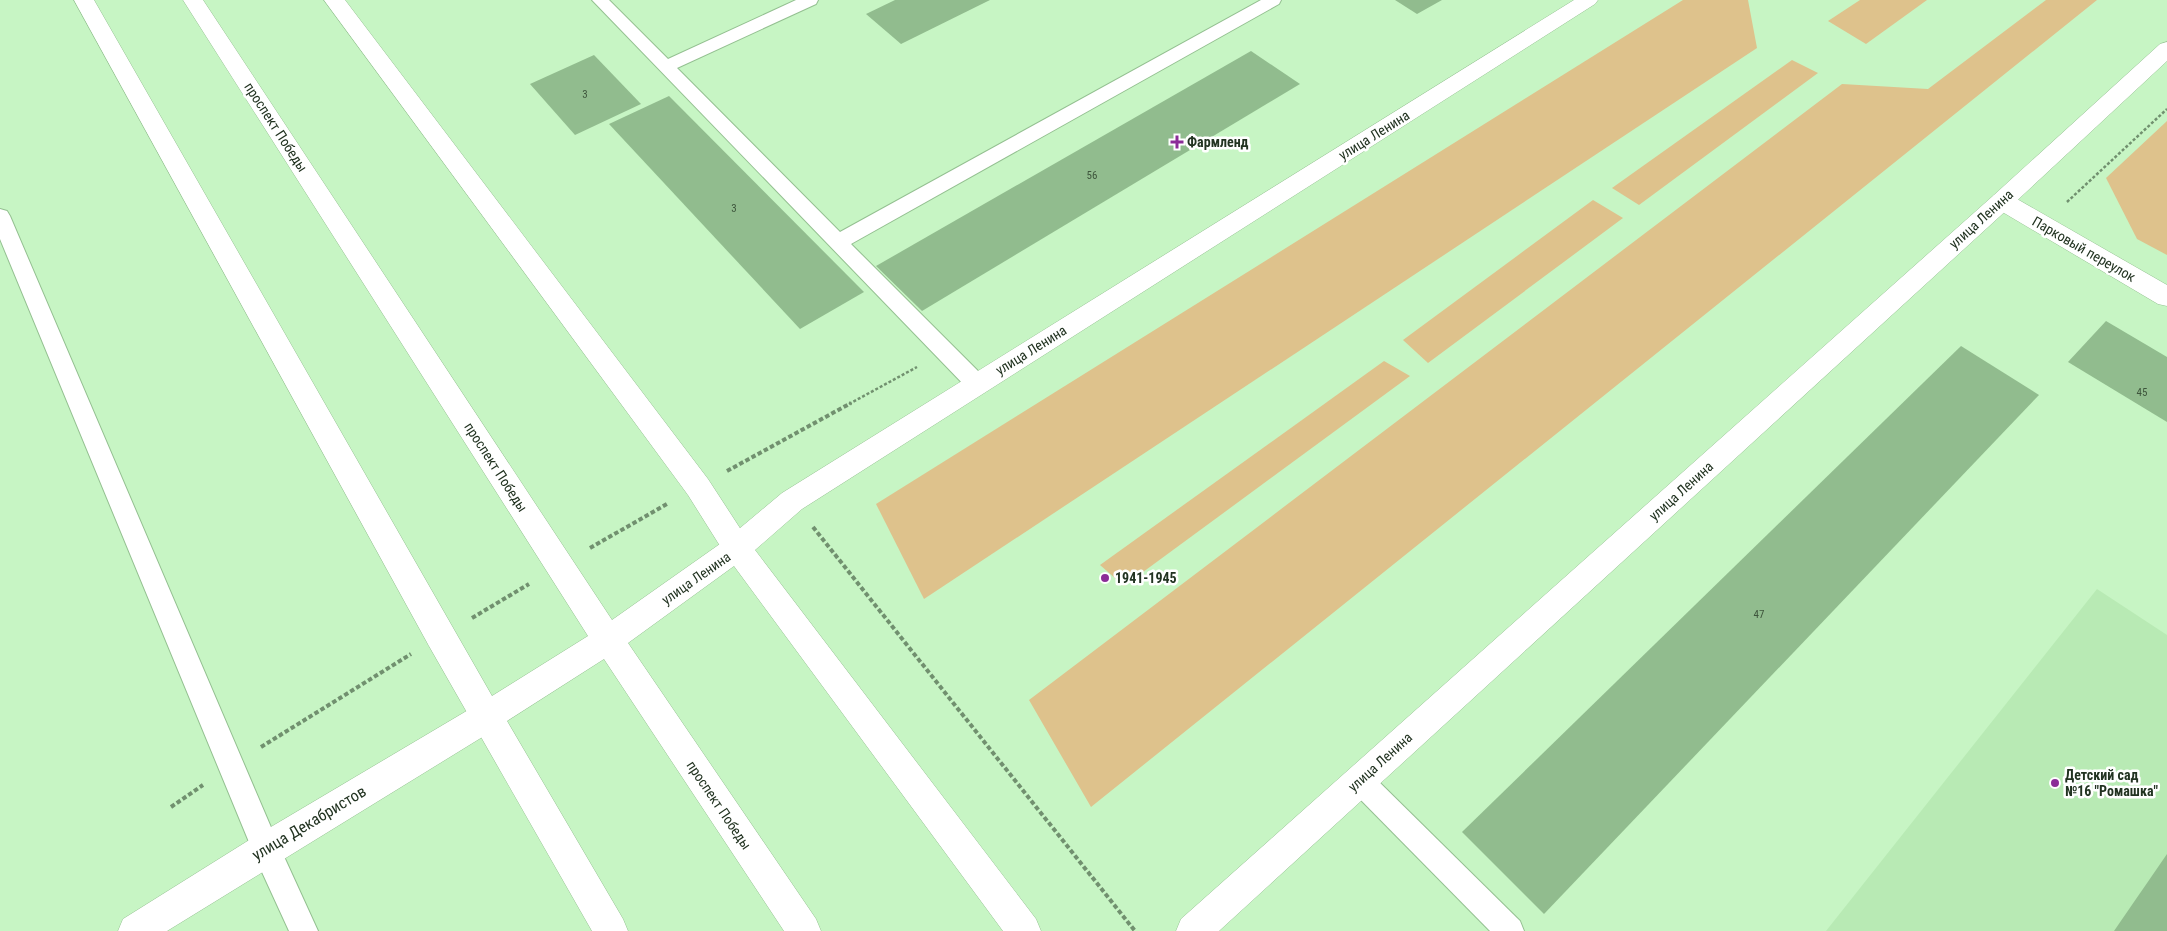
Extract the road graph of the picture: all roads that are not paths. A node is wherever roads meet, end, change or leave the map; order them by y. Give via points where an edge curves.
1 (84, 0) edge
2 (193, 0) edge
3 (334, 0) edge
4 (600, 0) edge
5 (810, 0) edge
6 (1273, 0) edge
7 (1588, 0) edge
8 (2167, 49) edge
9 (665, 67) junction
10 (2002, 201) junction
11 (0, 216) edge
12 (838, 242) junction
13 (2167, 297) edge
14 (977, 384) junction
15 (737, 548) junction
16 (608, 640) junction
17 (486, 717) junction
18 (1359, 780) junction
19 (266, 849) junction
20 (135, 931) edge
21 (304, 931) edge
22 (611, 931) edge
23 (804, 931) edge
24 (1024, 931) edge
25 (1193, 931) edge
26 (1510, 931) edge

1 - 17 main road
2 - 16 main road, проспект Победы
3 - 15 main road via 698,487
4 - 9 lane
5 - 9 lane
6 - 12 lane
7 - 14 main road, улица Ленина
8 - 10 main road, улица Ленина
9 - 12 lane
10 - 13 main road, Парковый переулок
10 - 18 main road, улица Ленина
11 - 19 lane
12 - 14 lane
14 - 15 main road, улица Ленина via 792,501
15 - 16 main road, улица Ленина
15 - 24 main road
16 - 17 main road, улица Ленина
16 - 23 main road, проспект Победы
17 - 19 main road, улица Декабристов
17 - 22 main road
18 - 25 main road, улица Ленина
18 - 26 lane
19 - 20 main road, улица Декабристов
19 - 21 lane

